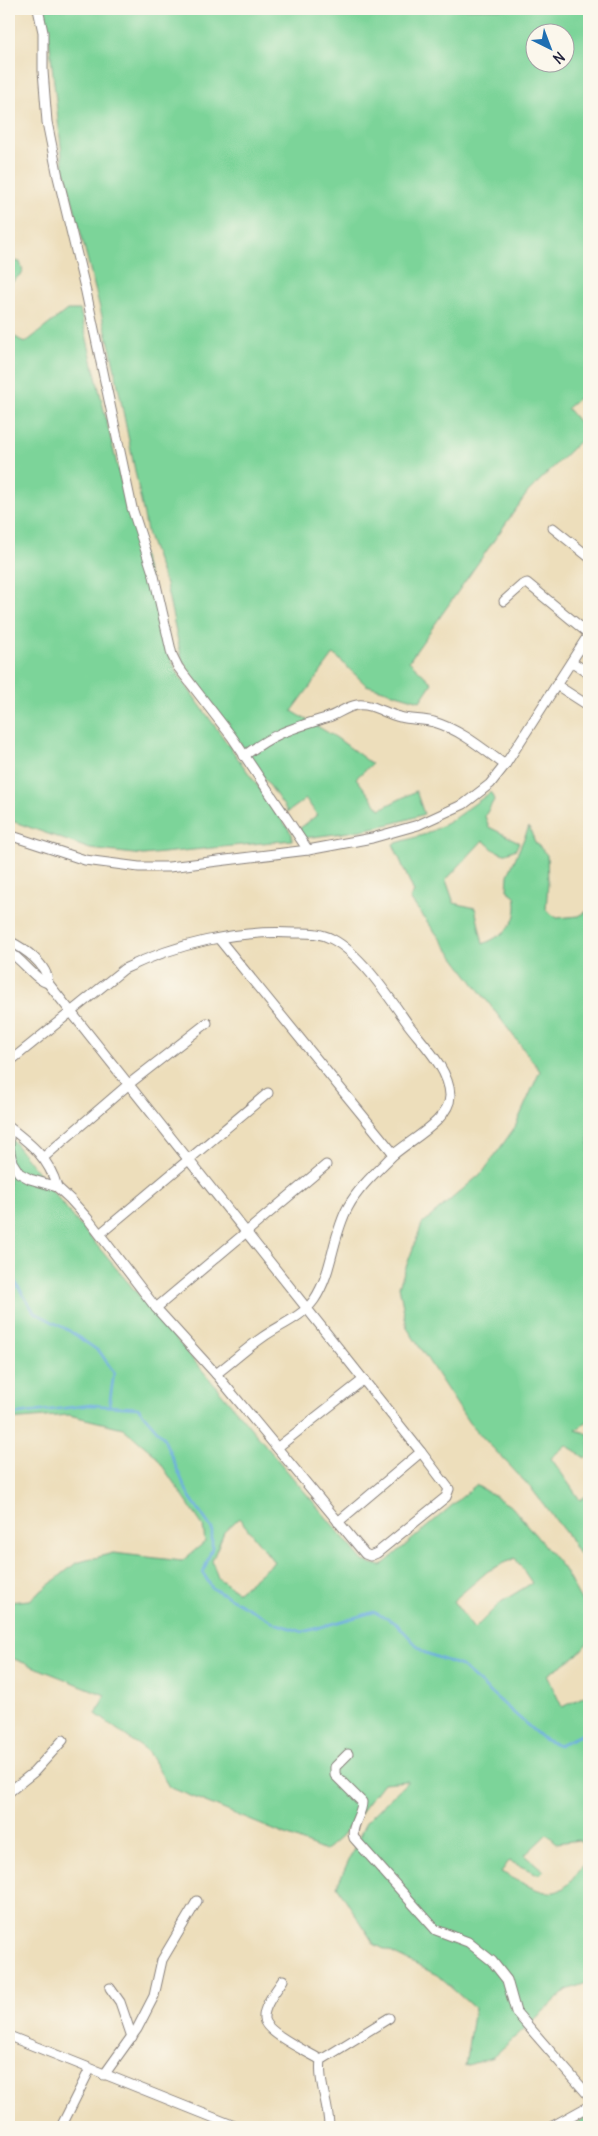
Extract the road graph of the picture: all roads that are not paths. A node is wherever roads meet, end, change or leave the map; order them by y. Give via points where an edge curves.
1 (38, 9) edge
2 (553, 528) dead end
3 (589, 557) edge
4 (504, 601) dead end
5 (589, 634) edge
6 (572, 662) junction
7 (589, 673) edge
8 (558, 686) junction
9 (589, 706) edge
10 (244, 756) junction
11 (505, 766) junction
12 (9, 834) edge
13 (308, 850) junction
14 (219, 939) junction
15 (9, 941) edge
16 (9, 952) edge
17 (48, 983) junction
18 (72, 1013) junction
19 (207, 1023) dead end
20 (9, 1062) edge
21 (129, 1084) junction
22 (268, 1093) dead end
23 (9, 1127) edge
24 (9, 1131) edge
25 (394, 1154) junction
26 (44, 1157) junction
27 (190, 1160) junction
28 (326, 1165) dead end
29 (57, 1187) junction
30 (246, 1231) junction
31 (100, 1234) junction
32 (156, 1308) junction
33 (307, 1310) junction
34 (216, 1374) junction
35 (363, 1380) junction
36 (278, 1447) junction
37 (421, 1452) junction
38 (338, 1522) junction
39 (62, 1740) dead end
40 (348, 1754) dead end
41 (9, 1792) edge
42 (197, 1901) dead end
43 (282, 1980) dead end
44 (110, 1988) dead end
45 (389, 2018) dead end
46 (9, 2036) edge
47 (132, 2037) junction
48 (321, 2060) junction
49 (90, 2069) junction
50 (104, 2075) junction
51 (589, 2096) edge
52 (589, 2106) edge
53 (62, 2127) edge
54 (237, 2127) edge
55 (328, 2127) edge
56 (551, 2127) edge

1 - 10 street via 43,32 47,122 132,508 154,576 172,655
2 - 3 street
4 - 5 street via 527,583
5 - 6 street
6 - 7 street
6 - 8 street
8 - 9 street
8 - 11 street
10 - 11 street via 266,739 288,729 357,705 451,728
10 - 13 street
11 - 13 street via 478,794 442,816 372,838
12 - 13 street via 85,860 139,867 204,863
14 - 18 street via 168,950 124,969
14 - 25 street
14 - 25 street via 270,932 320,934 353,955 387,995 444,1073 450,1096 444,1113
15 - 17 street via 35,960 47,975
16 - 17 street via 41,981
17 - 18 street
18 - 20 street
18 - 21 street
19 - 21 street
21 - 26 street
21 - 27 street
22 - 27 street
23 - 26 street
24 - 29 street via 12,1162 19,1173
25 - 33 street via 364,1183 348,1208 323,1280
26 - 29 street
27 - 30 street
27 - 31 street
28 - 30 street
29 - 31 street
30 - 32 street
30 - 33 street
31 - 32 street
32 - 34 street
33 - 34 street via 260,1339
33 - 35 street
34 - 36 street
35 - 36 street
35 - 37 street
36 - 38 street
37 - 38 street
37 - 38 street via 449,1489 444,1500 370,1556
39 - 41 street via 34,1772
40 - 51 street via 335,1767 335,1775 362,1802 354,1838 436,1930 468,1942 492,1961 507,1980 516,2012
42 - 47 street via 162,1960 154,1996
43 - 48 street via 266,2010 266,2024 276,2034
44 - 47 street via 120,2002
45 - 48 street
46 - 49 street
47 - 50 street
48 - 55 street via 320,2081 329,2117
49 - 50 street
49 - 53 street
50 - 54 street
52 - 56 street

